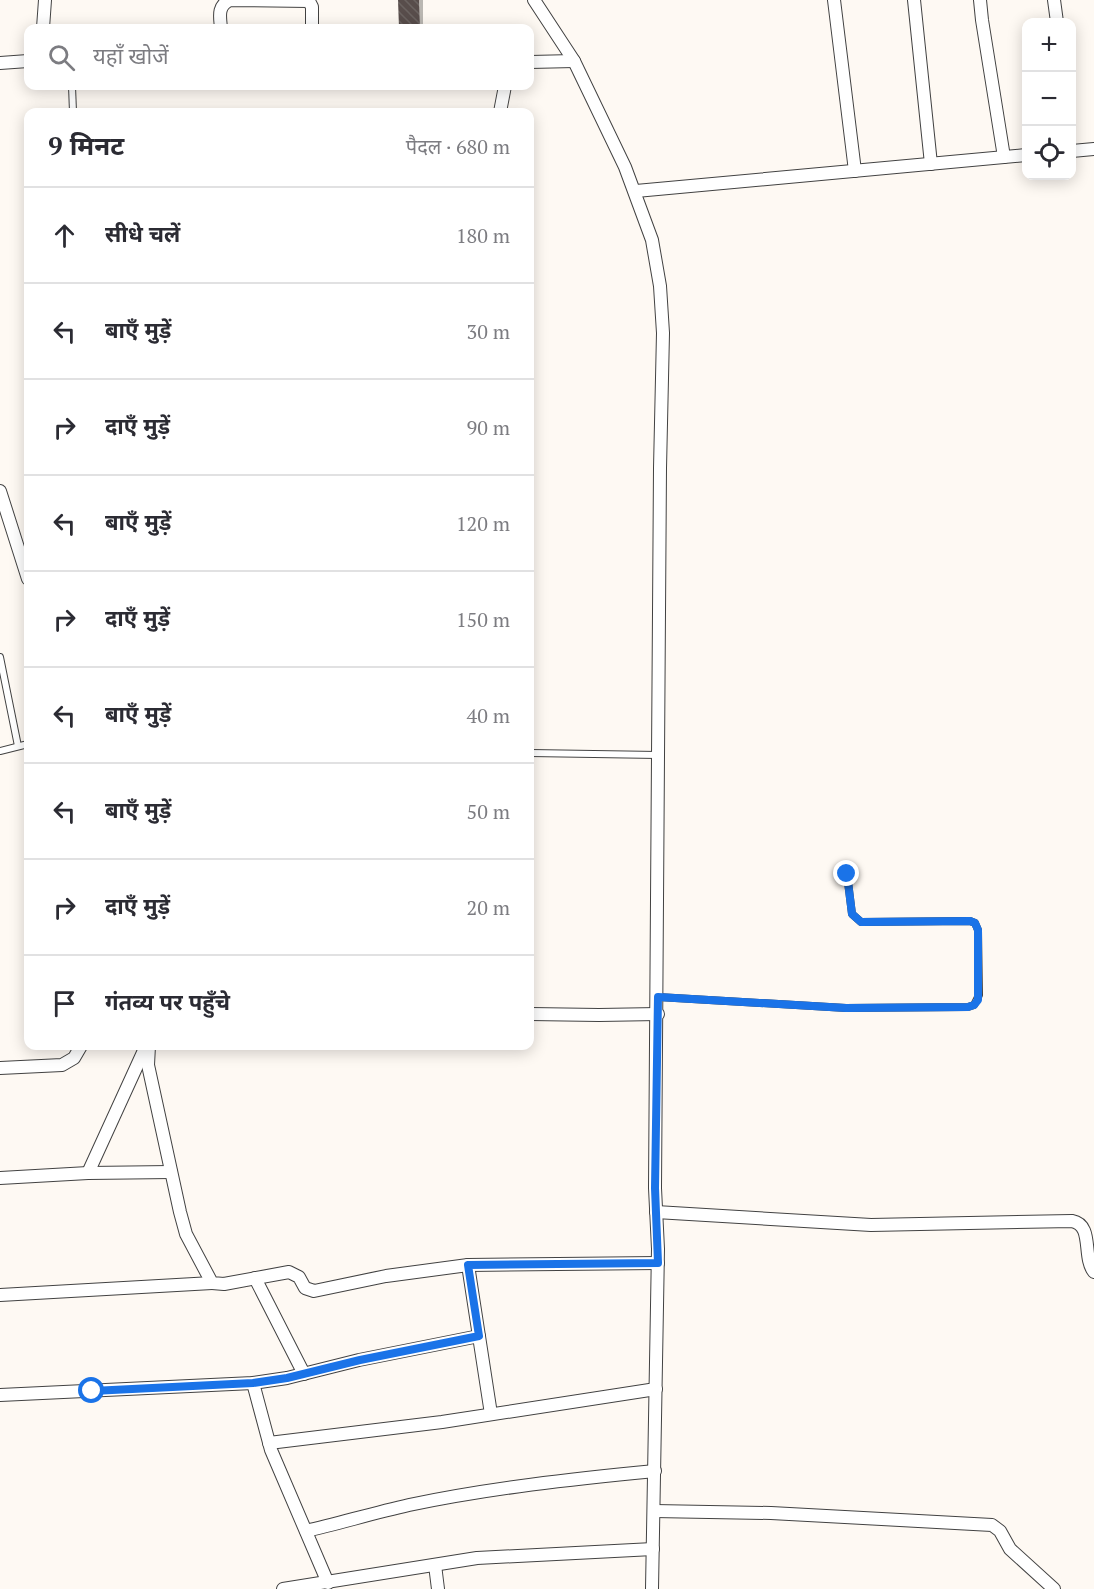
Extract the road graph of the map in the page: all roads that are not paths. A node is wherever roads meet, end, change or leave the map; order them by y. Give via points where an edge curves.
1 (45, 0) edge
2 (534, 0) edge
3 (834, 0) edge
4 (914, 0) edge
5 (980, 0) edge
6 (1054, 0) edge
7 (1056, 18) edge
8 (43, 24) edge
9 (220, 24) edge
10 (312, 24) edge
11 (24, 61) edge
12 (574, 61) junction
13 (534, 62) edge
14 (0, 63) edge
15 (72, 90) edge
16 (504, 90) edge
17 (73, 108) edge
18 (501, 108) edge
19 (1076, 148) edge
20 (1094, 149) edge
21 (1022, 155) edge
22 (1004, 157) junction
23 (931, 164) junction
24 (855, 171) junction
25 (636, 191) junction
26 (0, 491) edge
27 (24, 566) edge
28 (0, 657) edge
29 (24, 745) edge
30 (18, 746) junction
31 (0, 751) edge
32 (534, 753) edge
33 (658, 756) junction
34 (847, 874) dead end
35 (658, 997) junction
36 (534, 1014) edge
37 (658, 1014) junction
38 (79, 1050) edge
39 (146, 1050) edge
40 (148, 1050) edge
41 (0, 1068) edge
42 (171, 1172) junction
43 (88, 1173) junction
44 (0, 1178) edge
45 (656, 1212) junction
46 (658, 1263) junction
47 (468, 1265) junction
48 (1094, 1272) edge
49 (255, 1278) junction
50 (212, 1283) junction
51 (0, 1295) edge
52 (479, 1336) junction
53 (304, 1374) junction
54 (253, 1383) junction
55 (656, 1389) junction
56 (0, 1395) edge
57 (491, 1414) junction
58 (269, 1443) junction
59 (655, 1471) junction
60 (654, 1511) junction
61 (306, 1531) junction
62 (652, 1549) junction
63 (435, 1565) junction
64 (337, 1584) edge
65 (283, 1589) edge
66 (438, 1589) edge
67 (652, 1589) edge
68 (1054, 1589) edge

1 - 8 street
2 - 12 street
3 - 24 street
4 - 23 street
5 - 22 street
6 - 7 street
9 - 10 street via 220,8 230,0 306,0 312,7
11 - 14 street
12 - 13 street
12 - 25 street
15 - 17 lane
16 - 18 street
19 - 20 street
21 - 22 street
22 - 23 street
23 - 24 street
24 - 25 street
25 - 33 street via 652,240 663,333
26 - 27 street
28 - 30 lane
29 - 30 lane
30 - 31 lane
32 - 33 lane
33 - 35 street
34 - 35 lane via 852,914 861,922 975,923 979,995 974,1005 846,1008
35 - 37 street
36 - 37 street
37 - 45 street
38 - 41 street via 62,1065
39 - 43 street
40 - 42 street
42 - 43 street
42 - 50 street via 186,1234
43 - 44 street
45 - 46 street
45 - 48 street via 872,1225 1072,1221 1085,1227 1089,1266
46 - 47 street
46 - 55 street
47 - 49 street via 386,1276 314,1292 305,1288 294,1273
47 - 52 street
49 - 50 street
49 - 53 street
50 - 51 street
52 - 53 street
52 - 57 street
53 - 54 street
54 - 56 street
54 - 58 street
55 - 57 street
55 - 59 street
57 - 58 street
58 - 61 street
59 - 60 street
59 - 61 street via 536,1483 409,1505
60 - 62 street
60 - 68 street via 992,1525 1010,1549
61 - 64 street
62 - 63 street via 487,1558
62 - 67 street
63 - 64 street
63 - 66 street
64 - 65 street

